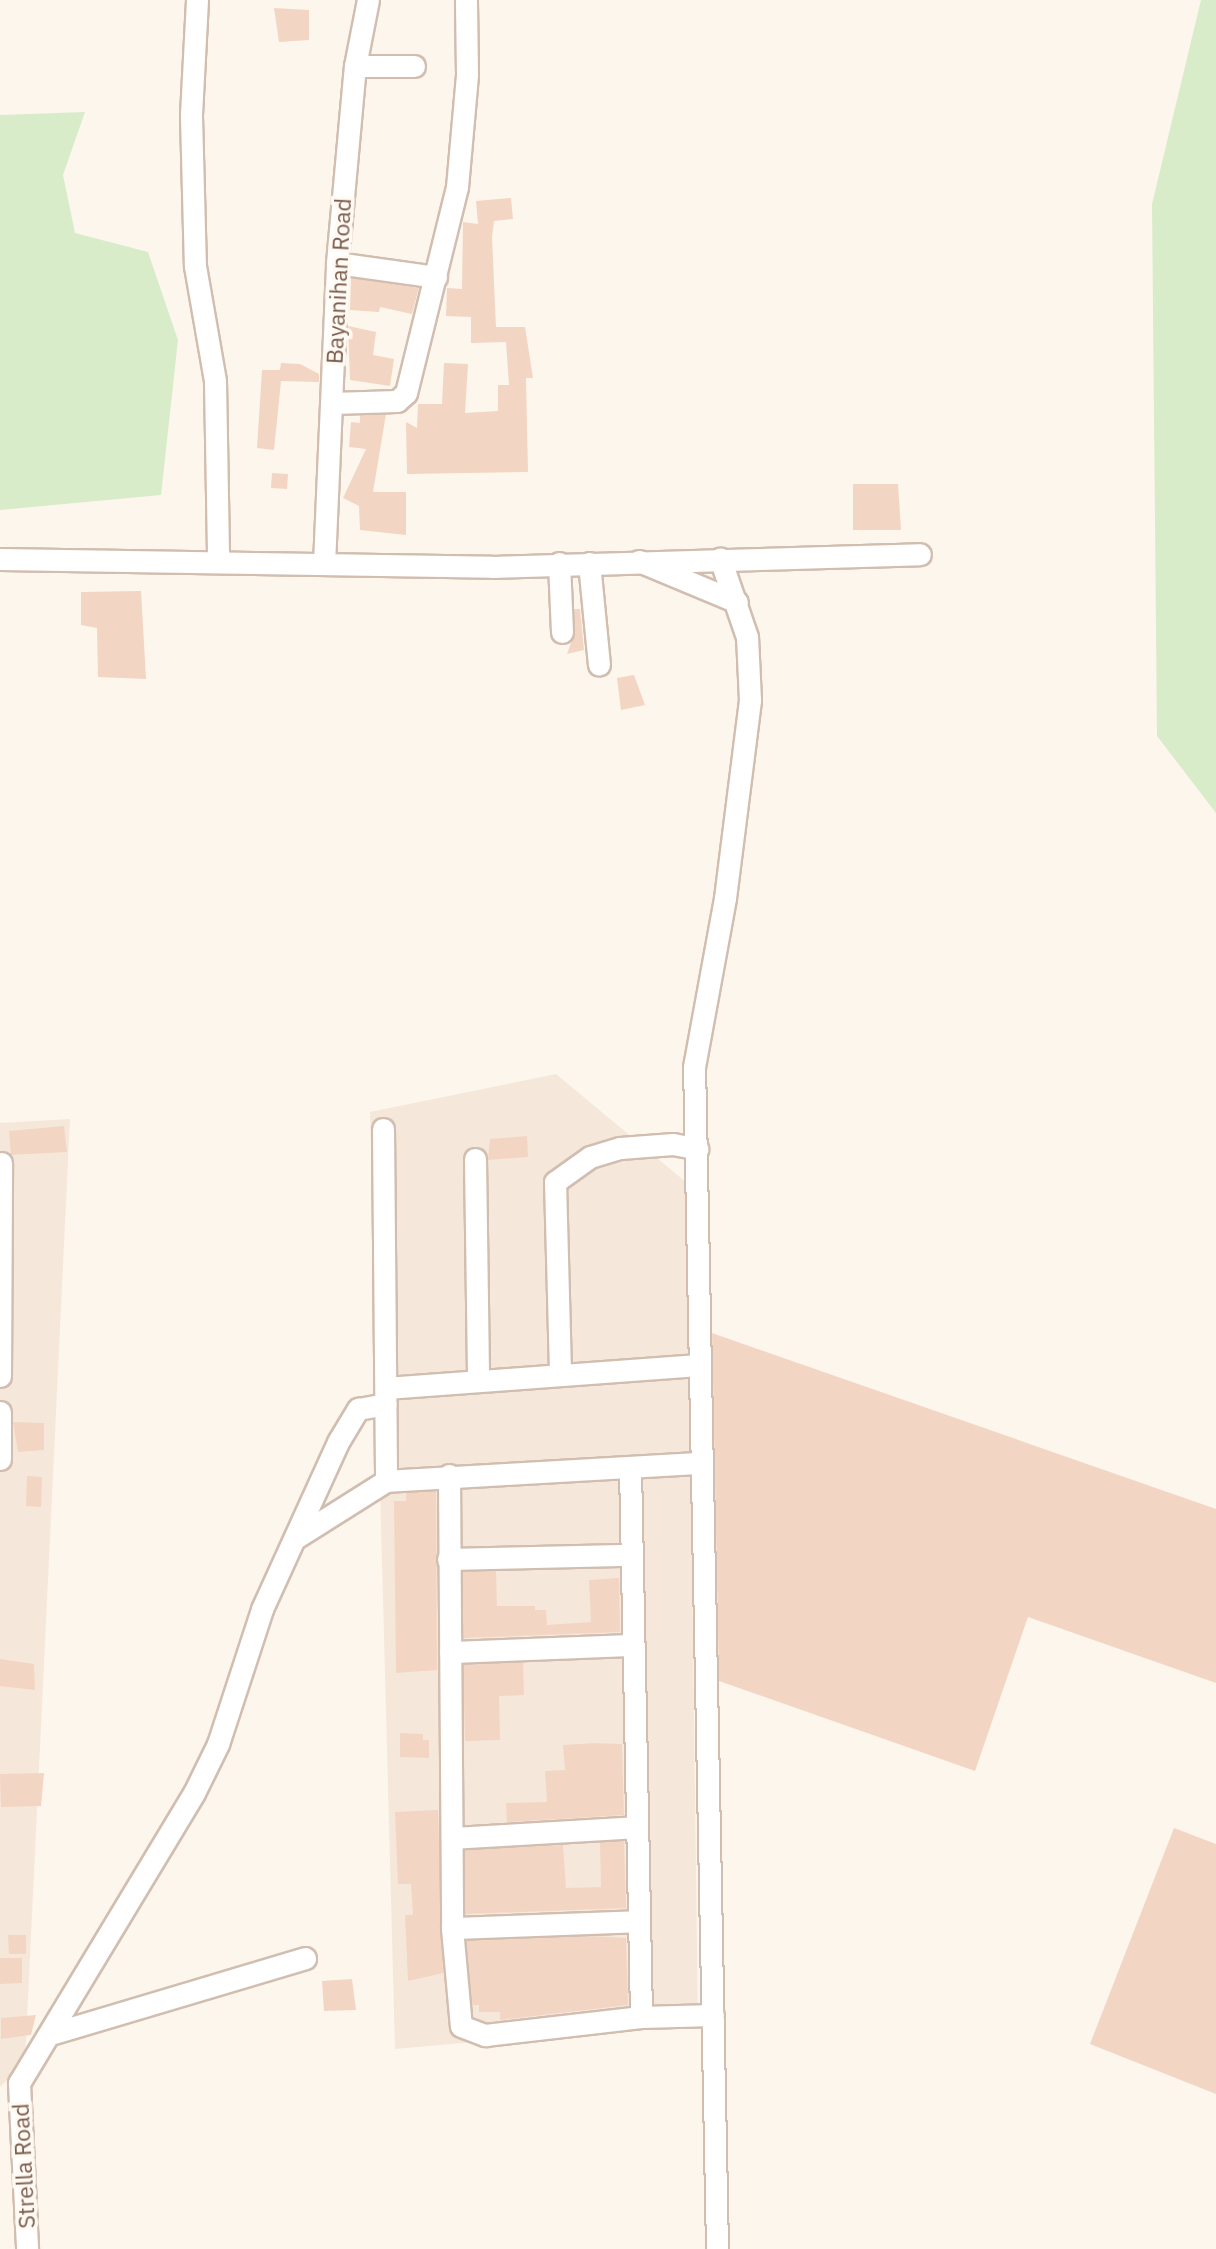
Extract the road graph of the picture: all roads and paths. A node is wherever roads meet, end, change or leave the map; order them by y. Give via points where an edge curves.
1 (197, 0) edge
2 (368, 0) edge
3 (466, 0) edge
4 (355, 66) junction
5 (414, 66) dead end
6 (337, 263) junction
7 (436, 277) junction
8 (332, 403) junction
9 (920, 554) dead end
10 (218, 558) junction
11 (720, 558) junction
12 (0, 559) edge
13 (637, 560) junction
14 (559, 563) junction
15 (589, 563) junction
16 (324, 564) junction
17 (737, 602) junction
18 (562, 632) dead end
19 (599, 665) dead end
20 (383, 1129) dead end
21 (698, 1149) junction
22 (475, 1159) dead end
23 (1, 1163) edge
24 (1, 1203) edge
25 (1, 1289) edge
26 (698, 1365) junction
27 (560, 1372) junction
28 (0, 1376) edge
29 (478, 1380) junction
30 (386, 1396) junction
31 (0, 1412) edge
32 (0, 1459) edge
33 (699, 1464) junction
34 (630, 1467) junction
35 (449, 1475) junction
36 (386, 1481) junction
37 (297, 1537) junction
38 (631, 1555) junction
39 (448, 1559) junction
40 (632, 1645) junction
41 (450, 1652) junction
42 (637, 1827) junction
43 (452, 1838) junction
44 (639, 1921) junction
45 (452, 1928) junction
46 (304, 1958) dead end
47 (713, 2015) junction
48 (641, 2017) junction
49 (54, 2033) junction
50 (10, 2084) edge
51 (27, 2249) edge
52 (717, 2249) edge

1 - 10 street via 191,116 195,252 215,381
2 - 4 street, Bayanihan Road
3 - 7 street via 466,96 457,187
4 - 5 street
4 - 6 street, Bayanihan Road
6 - 7 street
6 - 8 street, Bayanihan Road
7 - 8 street via 404,398
8 - 16 street, Bayanihan Road
9 - 11 street
10 - 12 street
10 - 16 street
11 - 13 street
11 - 17 street
13 - 15 street
13 - 17 street
14 - 15 street
14 - 16 street
14 - 18 street
15 - 19 street
17 - 21 street via 747,637 750,700 724,898 698,1037
20 - 30 street
21 - 26 street
21 - 27 street via 673,1144 620,1148 590,1157 555,1182
22 - 29 street
23 - 24 street
24 - 25 street
25 - 28 street
26 - 27 street
26 - 33 street
27 - 29 street
29 - 30 street
30 - 36 street
30 - 37 street via 354,1413
31 - 32 street
33 - 34 street
33 - 47 street
34 - 35 street
34 - 38 street
35 - 36 street
35 - 39 street
36 - 37 street
37 - 49 street via 262,1609 218,1744 194,1793 94,1953
38 - 39 street
38 - 40 street
39 - 41 street
40 - 41 street
40 - 42 street
41 - 43 street
42 - 43 street
42 - 44 street
43 - 45 street
44 - 45 street
44 - 48 street
45 - 48 street via 457,2007 467,2032 485,2035
46 - 49 street
47 - 48 street
47 - 52 street
49 - 50 street
50 - 51 street, Strella Road

